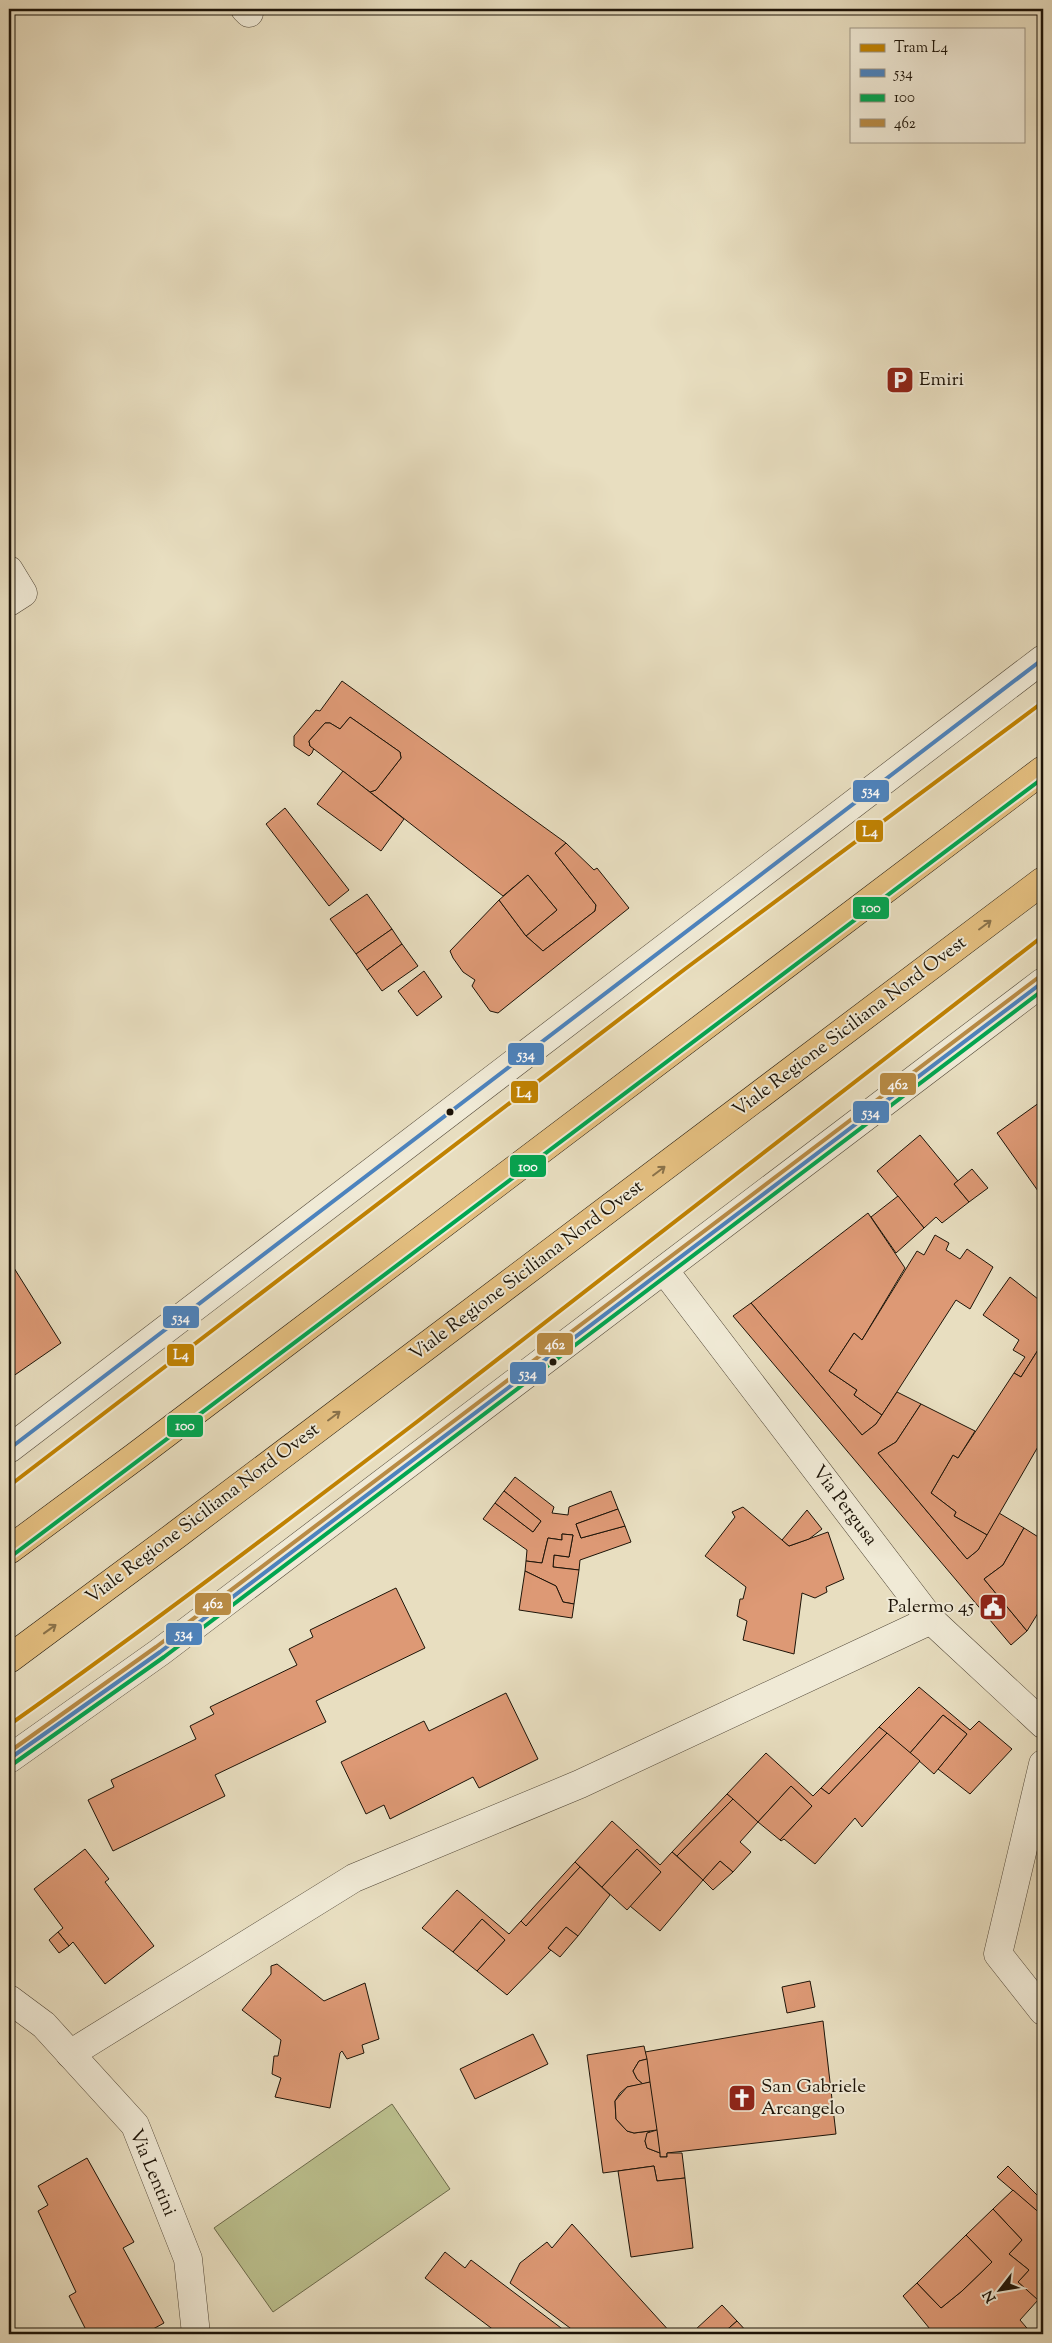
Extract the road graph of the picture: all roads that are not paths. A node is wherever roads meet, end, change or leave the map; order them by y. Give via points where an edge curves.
1 (9, 570) edge
2 (9, 602) edge
3 (1043, 659) edge
4 (1043, 770) edge
5 (1043, 881) edge
6 (1043, 982) edge
7 (664, 1270) junction
8 (9, 1448) edge
9 (9, 1550) edge
10 (931, 1620) junction
11 (9, 1659) edge
12 (1043, 1724) edge
13 (9, 1759) edge
14 (1043, 1764) edge
15 (9, 2000) edge
16 (1043, 2011) edge
17 (70, 2054) junction
18 (196, 2334) edge

1 - 2 street via 23,593
3 - 8 street
4 - 9 main road
11 -> 5 main road, Viale Regione Siciliana Nord Ovest
6 - 7 street
7 - 10 street, Via Pergusa
7 - 13 street via 160,1652
10 - 12 street, Via Pergusa
10 - 17 street via 580,1784 354,1878
14 - 16 street via 998,1954
15 - 17 street, Via Lentini via 44,2025
17 - 18 street, Via Lentini via 135,2125 188,2259

